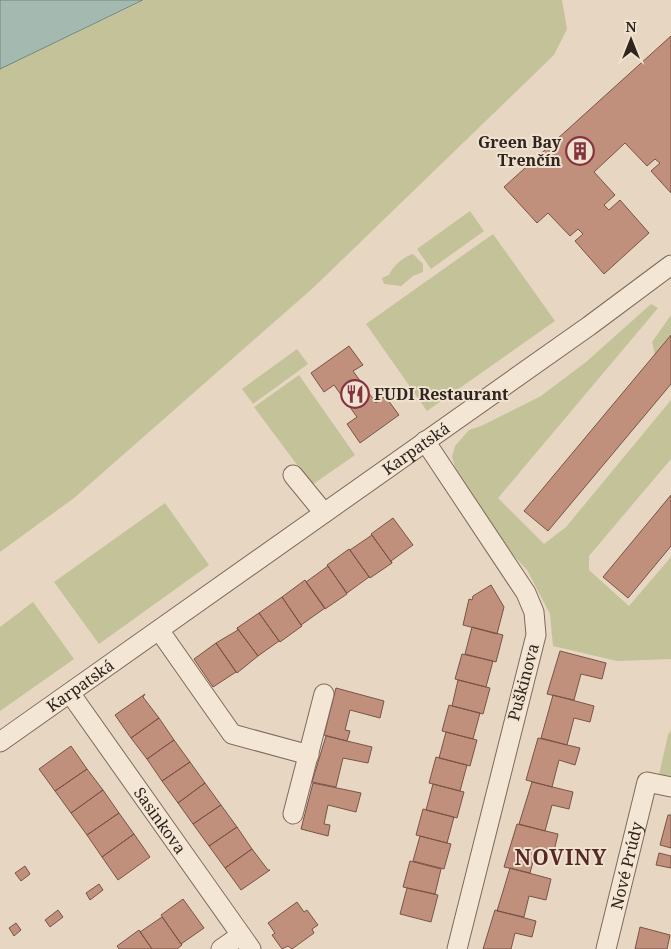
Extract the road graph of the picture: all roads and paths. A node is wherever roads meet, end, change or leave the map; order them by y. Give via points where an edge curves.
1 (671, 265) edge
2 (425, 441) junction
3 (293, 475) dead end
4 (324, 513) junction
5 (159, 630) junction
6 (70, 693) junction
7 (324, 694) dead end
8 (0, 742) edge
9 (309, 755) junction
10 (671, 788) edge
11 (293, 814) dead end
12 (246, 942) edge
13 (221, 949) edge
14 (457, 949) edge
15 (606, 949) edge

1 - 2 street, Karpatská
2 - 4 street, Karpatská
2 - 14 street, Puškinova via 526,593 534,612 536,635
3 - 4 street
4 - 5 street, Karpatská
5 - 6 street, Karpatská
5 - 9 street via 232,734
6 - 8 street, Karpatská
6 - 12 street, Sasinkova
7 - 9 street
9 - 11 street
10 - 15 street, Nové Prúdy via 647,782
12 - 13 street

